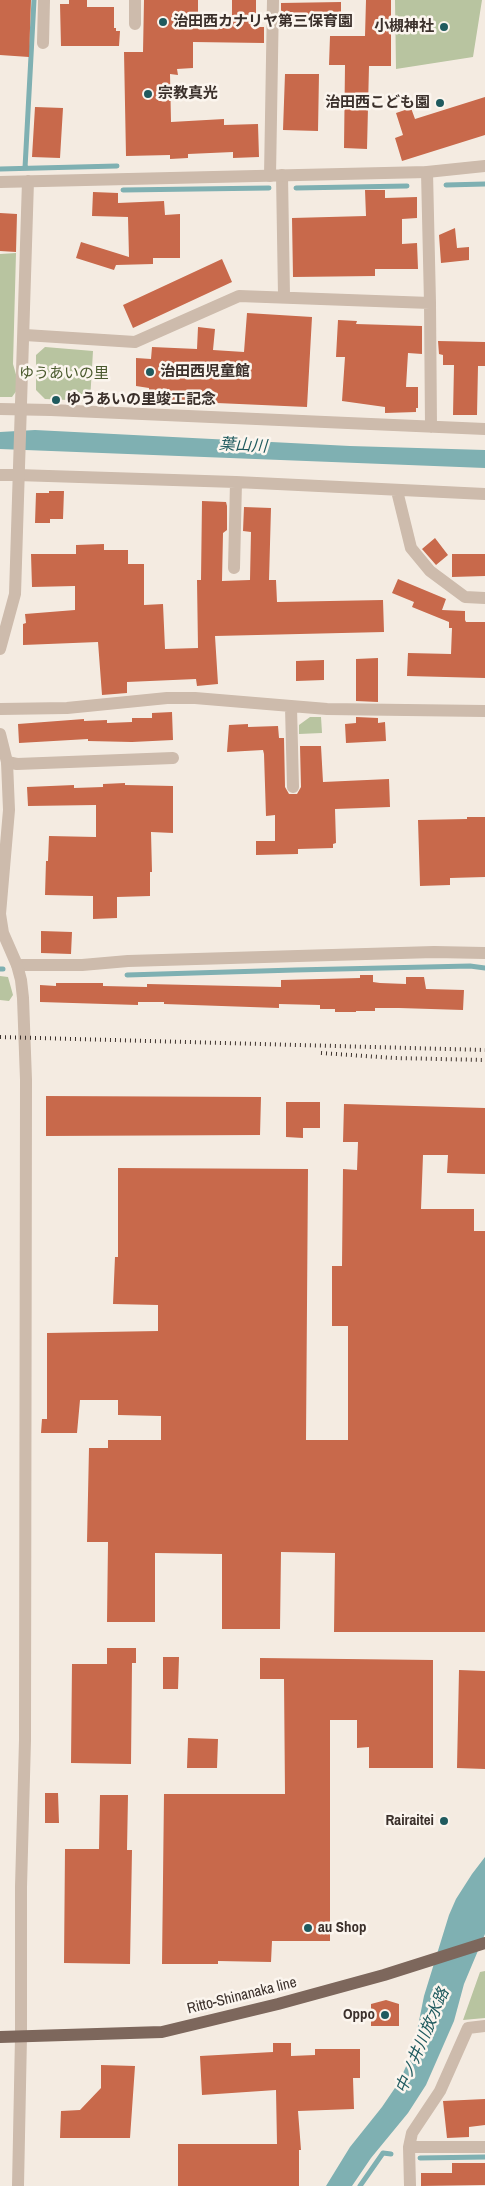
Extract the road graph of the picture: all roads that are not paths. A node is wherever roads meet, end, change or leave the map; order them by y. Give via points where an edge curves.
1 (44, 0) edge
2 (135, 0) edge
3 (273, 0) edge
4 (135, 24) dead end
5 (43, 43) dead end
6 (485, 166) edge
7 (427, 172) junction
8 (276, 176) junction
9 (28, 181) junction
10 (0, 182) edge
11 (284, 296) junction
12 (430, 303) junction
13 (25, 335) junction
14 (0, 409) edge
15 (22, 415) junction
16 (431, 427) junction
17 (485, 429) edge
18 (17, 471) junction
19 (0, 474) edge
20 (236, 482) junction
21 (397, 491) junction
22 (485, 494) edge
23 (234, 568) dead end
24 (485, 598) edge
25 (0, 649) edge
26 (291, 707) junction
27 (0, 709) edge
28 (485, 711) edge
29 (0, 734) edge
30 (173, 758) dead end
31 (7, 762) junction
32 (293, 787) dead end
33 (485, 953) edge
34 (17, 965) junction
35 (485, 1943) edge
36 (485, 2026) edge
37 (21, 2036) junction
38 (0, 2037) edge
39 (409, 2147) junction
40 (485, 2147) edge
41 (18, 2186) edge
42 (410, 2186) edge

1 - 5 street
2 - 4 street
3 - 8 street
6 - 7 street
7 - 8 street
7 - 12 street
8 - 9 street
8 - 11 street
9 - 10 street
9 - 13 street
11 - 12 street
11 - 13 street via 239,296 135,342
12 - 16 street
13 - 15 street
14 - 15 street
15 - 16 street
15 - 18 street
16 - 17 street
18 - 19 street
18 - 20 street
18 - 25 street via 15,594
20 - 21 street
20 - 23 street
21 - 22 street
21 - 24 street via 411,548 430,571 465,596
26 - 27 street via 176,698 67,708
26 - 28 street
26 - 32 street
29 - 31 street
30 - 31 street
31 - 34 street via 9,810 0,914 3,933
33 - 34 street
34 - 37 street via 23,998 26,1080
35 - 37 main road, Ritto-Shinanaka line via 278,2004 162,2032
36 - 39 street via 468,2028 440,2091 412,2134
37 - 38 main road, Ritto-Shinanaka line
37 - 41 street
39 - 40 street
39 - 42 street

